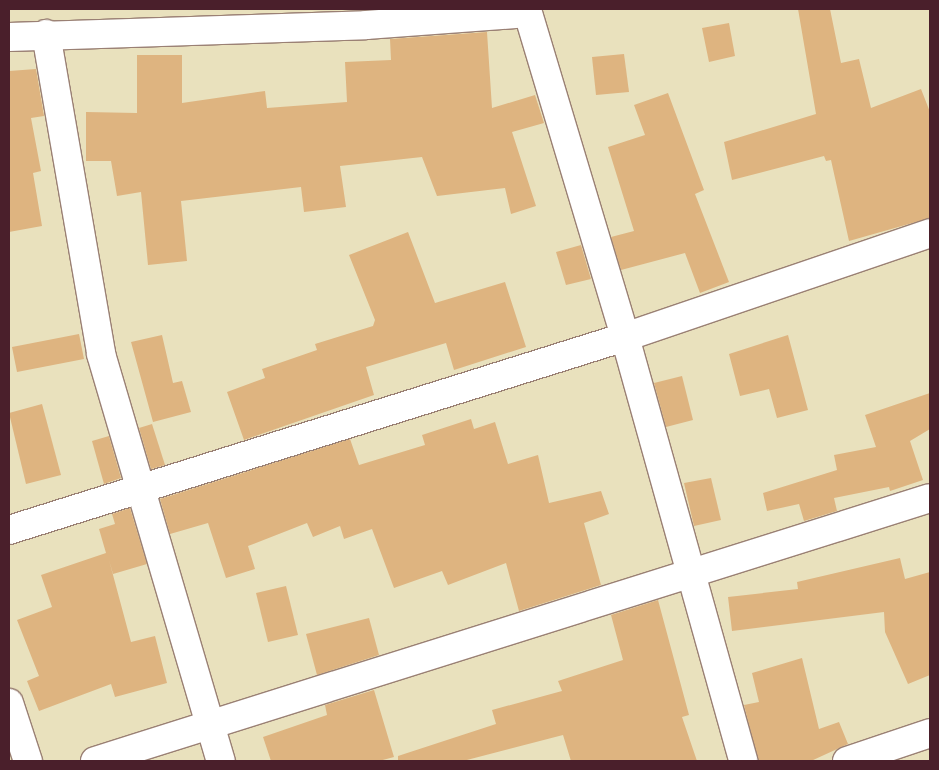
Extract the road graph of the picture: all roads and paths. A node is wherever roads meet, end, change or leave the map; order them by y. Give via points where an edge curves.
1 (527, 11) edge
2 (46, 34) junction
3 (9, 37) edge
4 (930, 233) edge
5 (625, 337) junction
6 (142, 492) junction
7 (930, 498) edge
8 (9, 530) edge
9 (688, 578) junction
10 (9, 703) edge
11 (210, 724) junction
12 (930, 733) edge
13 (28, 761) edge
14 (95, 761) edge
15 (221, 761) edge
16 (743, 761) edge
17 (847, 761) edge

1 - 2 street via 366,25
1 - 5 street
2 - 3 street
2 - 6 street via 101,354
4 - 5 street
5 - 6 street
5 - 9 street
6 - 8 street
6 - 11 street
7 - 9 street
9 - 11 street
9 - 16 street
10 - 13 street
11 - 14 street
11 - 15 street
12 - 17 street

